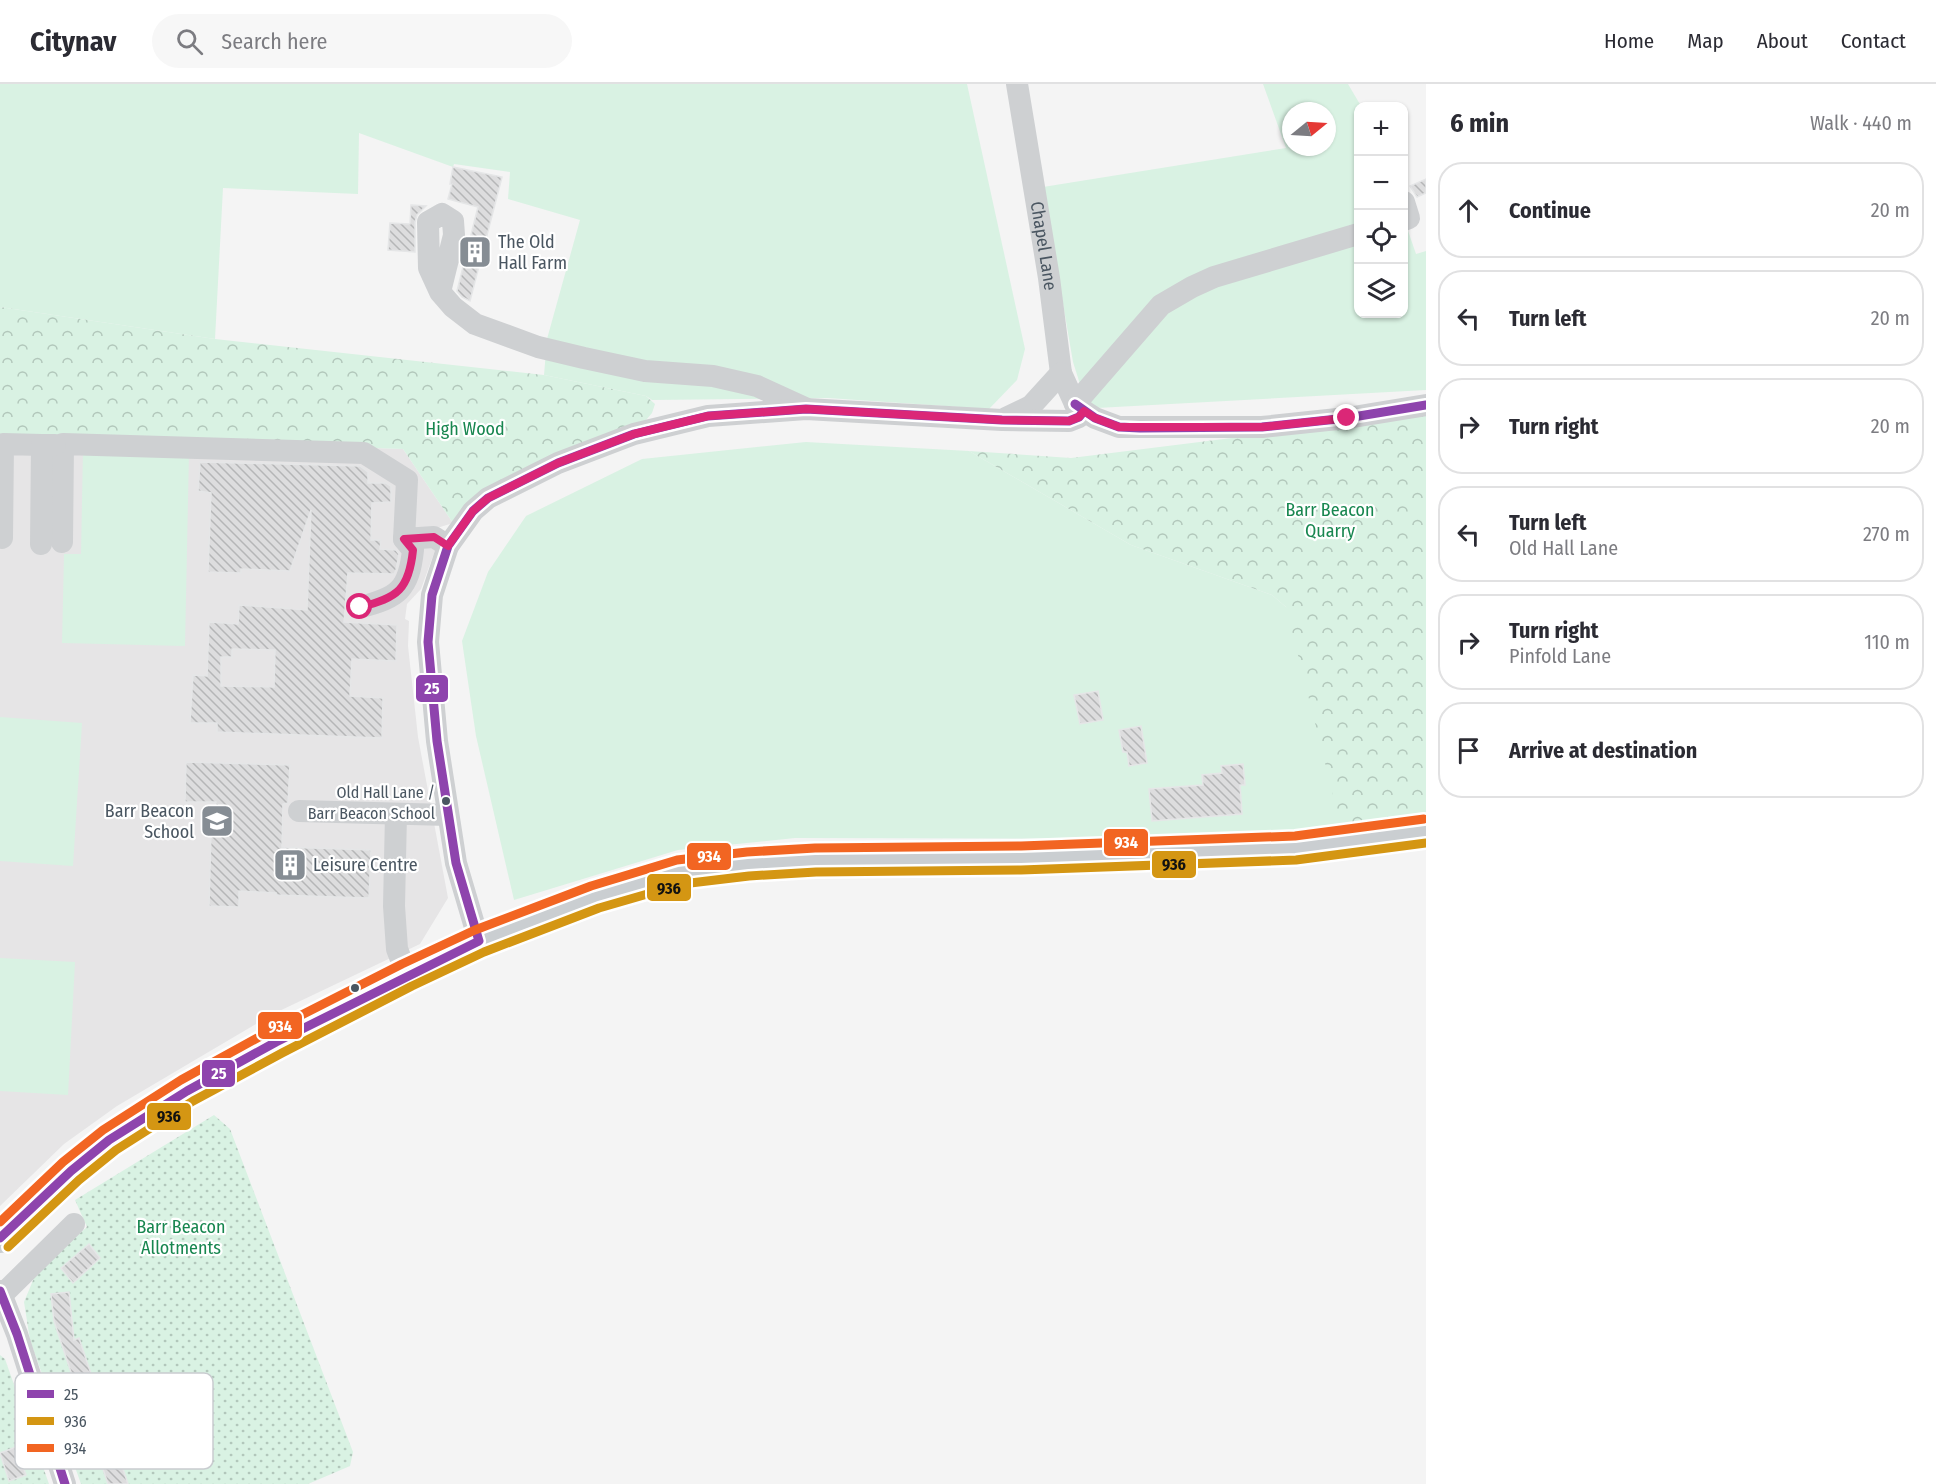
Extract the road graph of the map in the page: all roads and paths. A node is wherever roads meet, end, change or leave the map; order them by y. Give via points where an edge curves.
1 (1017, 84) edge
2 (1354, 235) edge
3 (440, 292) dead end
4 (1061, 373) junction
5 (1426, 405) edge
6 (1079, 407) junction
7 (806, 409) junction
8 (1002, 420) junction
9 (52, 445) junction
10 (2, 538) dead end
11 (404, 539) junction
12 (52, 543) dead end
13 (448, 546) junction
14 (360, 607) dead end
15 (299, 812) dead end
16 (396, 814) junction
17 (448, 815) junction
18 (1426, 831) edge
19 (479, 940) junction
20 (407, 975) junction
21 (74, 1224) dead end
22 (0, 1238) edge
23 (1, 1293) edge
24 (9, 1337) edge
25 (23, 1373) edge
26 (59, 1469) edge
27 (65, 1484) edge

1 - 4 street, Chapel Lane
2 - 6 street via 1214,277 1161,305
3 - 7 street via 475,324 538,347 645,371 714,376 757,387
4 - 6 street, Chapel Lane
4 - 8 street via 1031,406
5 - 6 street via 1262,427 1119,427
6 - 8 street via 1079,417 1069,421
7 - 8 street
7 - 13 street via 708,416 634,434 558,463 488,498 473,511
9 - 10 street via 3,444
9 - 11 street via 364,453 407,480
9 - 12 street
11 - 13 street via 434,537
11 - 14 street via 413,550 404,586 378,603
13 - 17 street via 432,596 428,642
15 - 16 street
16 - 17 street
16 - 20 street via 394,906 397,949
17 - 19 street via 456,863
18 - 19 main road via 1296,848 748,864 680,872 595,897
19 - 20 main road
20 - 22 main road via 276,1042 109,1140
21 - 23 street
23 - 24 street
24 - 25 street
26 - 27 street

